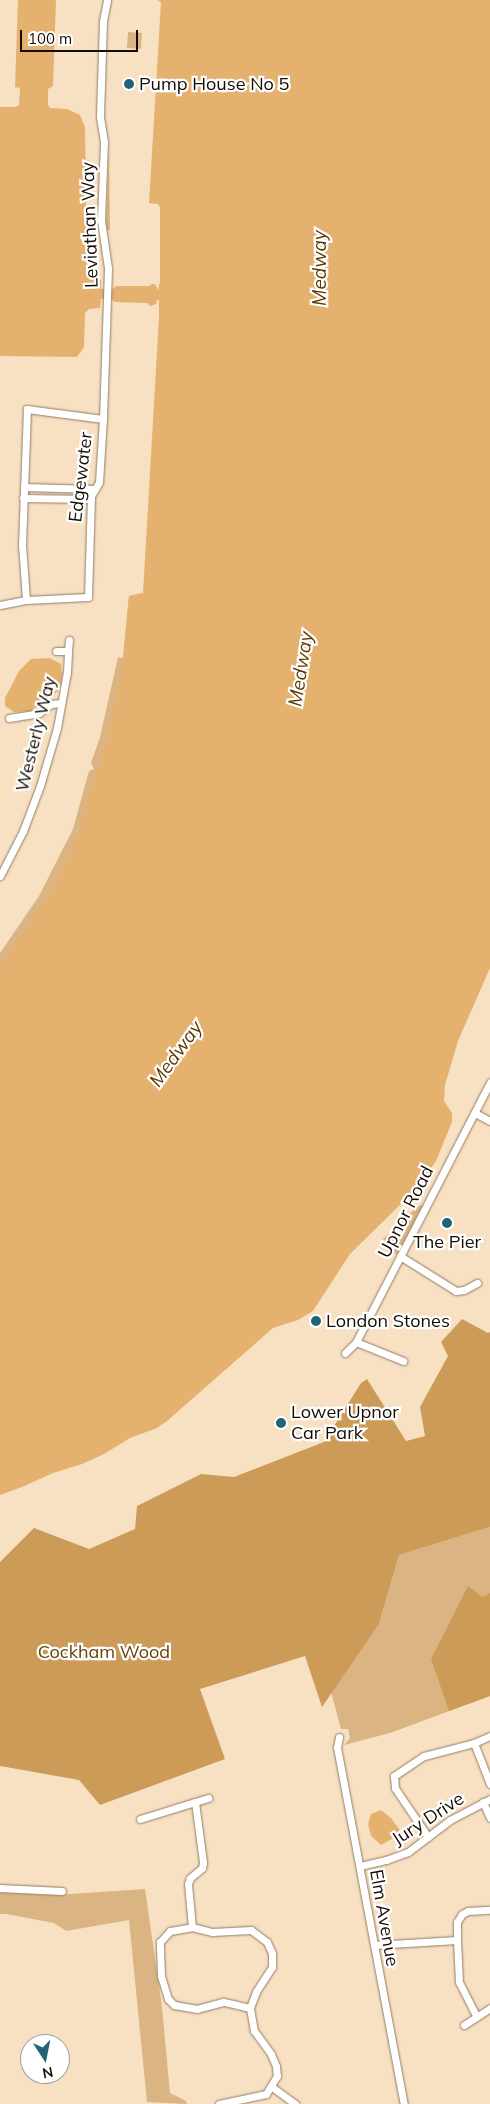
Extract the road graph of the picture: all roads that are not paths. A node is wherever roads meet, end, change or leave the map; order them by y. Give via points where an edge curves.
1 (107, 0) edge
2 (103, 419) junction
3 (24, 487) junction
4 (95, 489) junction
5 (23, 498) junction
6 (91, 499) junction
7 (26, 600) junction
8 (0, 605) edge
9 (70, 640) dead end
10 (56, 651) dead end
11 (68, 651) junction
12 (62, 703) junction
13 (9, 718) dead end
14 (0, 876) edge
15 (490, 1082) edge
16 (475, 1113) junction
17 (490, 1121) edge
18 (400, 1256) junction
19 (478, 1284) dead end
20 (356, 1342) junction
21 (345, 1353) dead end
22 (402, 1360) dead end
23 (490, 1736) edge
24 (339, 1737) dead end
25 (474, 1743) junction
26 (490, 1784) edge
27 (208, 1798) dead end
28 (486, 1800) edge
29 (194, 1802) junction
30 (490, 1818) edge
31 (140, 1819) dead end
32 (428, 1837) junction
33 (360, 1866) junction
34 (0, 1888) edge
35 (62, 1891) dead end
36 (490, 1910) edge
37 (192, 1927) junction
38 (457, 1940) junction
39 (374, 1945) junction
40 (250, 2008) junction
41 (490, 2008) edge
42 (477, 2017) junction
43 (464, 2025) dead end
44 (272, 2087) junction
45 (219, 2104) edge
46 (295, 2104) edge
47 (404, 2104) edge

1 - 2 street, Leviathan Way via 103,20 100,116 104,142 101,220 108,279
2 - 3 street, Edgewater via 27,409
2 - 4 street, Edgewater via 99,482
3 - 4 street
3 - 5 street, Edgewater
4 - 6 street, Edgewater
5 - 6 street
5 - 7 street, Edgewater
6 - 7 street, Edgewater via 88,597
7 - 8 street
9 - 11 street, Westerly Way
10 - 11 street
11 - 12 street, Westerly Way
12 - 13 street via 52,704 39,713
12 - 14 street, Westerly Way via 40,786 23,831
15 - 16 street, Upnor Road
16 - 17 street
16 - 18 street, Upnor Road
18 - 19 street via 456,1291
18 - 20 street, Upnor Road
20 - 21 street, Upnor Road
20 - 22 street
23 - 25 street
24 - 33 street, Elm Avenue via 337,1747
25 - 26 street
25 - 32 street via 424,1756 394,1776 396,1788
27 - 29 street
28 - 30 street, Jury Drive
28 - 32 street, Jury Drive via 450,1820
29 - 31 street
29 - 37 street via 204,1862 188,1884
32 - 33 street, Jury Drive via 403,1855
33 - 39 street, Elm Avenue
34 - 35 street
36 - 38 street via 463,1913 457,1922
37 - 40 street via 212,1932 251,1930 268,1942 272,1967
37 - 40 street via 170,1931 160,1942 162,1976 168,1999 174,2005 197,2009 223,2002
38 - 39 street
38 - 42 street via 460,1984
39 - 47 street, Elm Avenue
40 - 44 street via 254,2031 276,2066 277,2076
41 - 42 street
42 - 43 street
44 - 45 street via 262,2096
44 - 46 street

